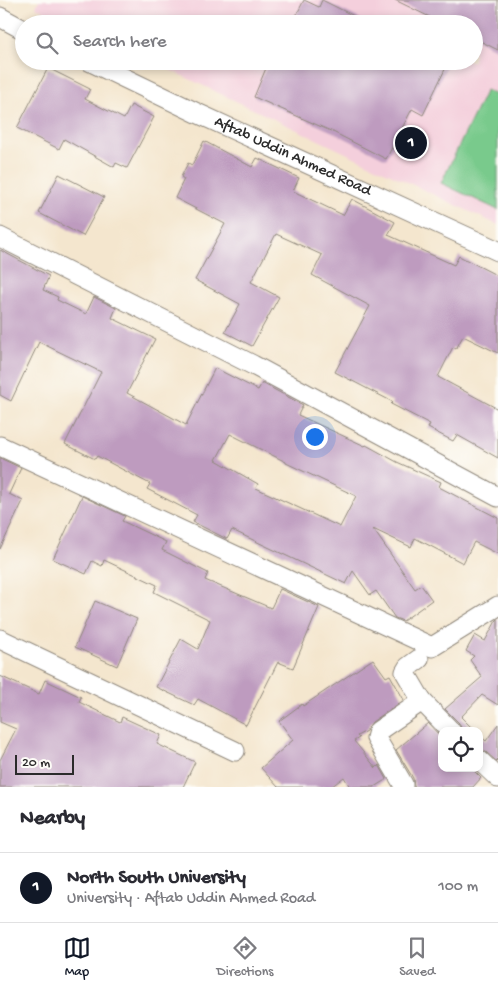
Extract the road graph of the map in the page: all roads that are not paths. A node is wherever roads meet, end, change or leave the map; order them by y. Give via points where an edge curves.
1 (1, 20) edge
2 (15, 26) edge
3 (107, 70) edge
4 (0, 236) edge
5 (498, 251) edge
6 (0, 446) edge
7 (498, 497) edge
8 (498, 606) edge
9 (0, 639) edge
10 (425, 653) junction
11 (422, 701) junction
12 (447, 727) edge
13 (235, 751) dead end
14 (483, 764) edge
15 (498, 778) edge
16 (403, 787) edge

1 - 2 street
3 - 5 street, Aftab Uddin Ahmed Road
4 - 7 street via 253,365
6 - 10 street
8 - 10 street
9 - 13 street
10 - 11 street via 405,672
11 - 12 street
11 - 16 street via 378,731 376,738
14 - 15 street

